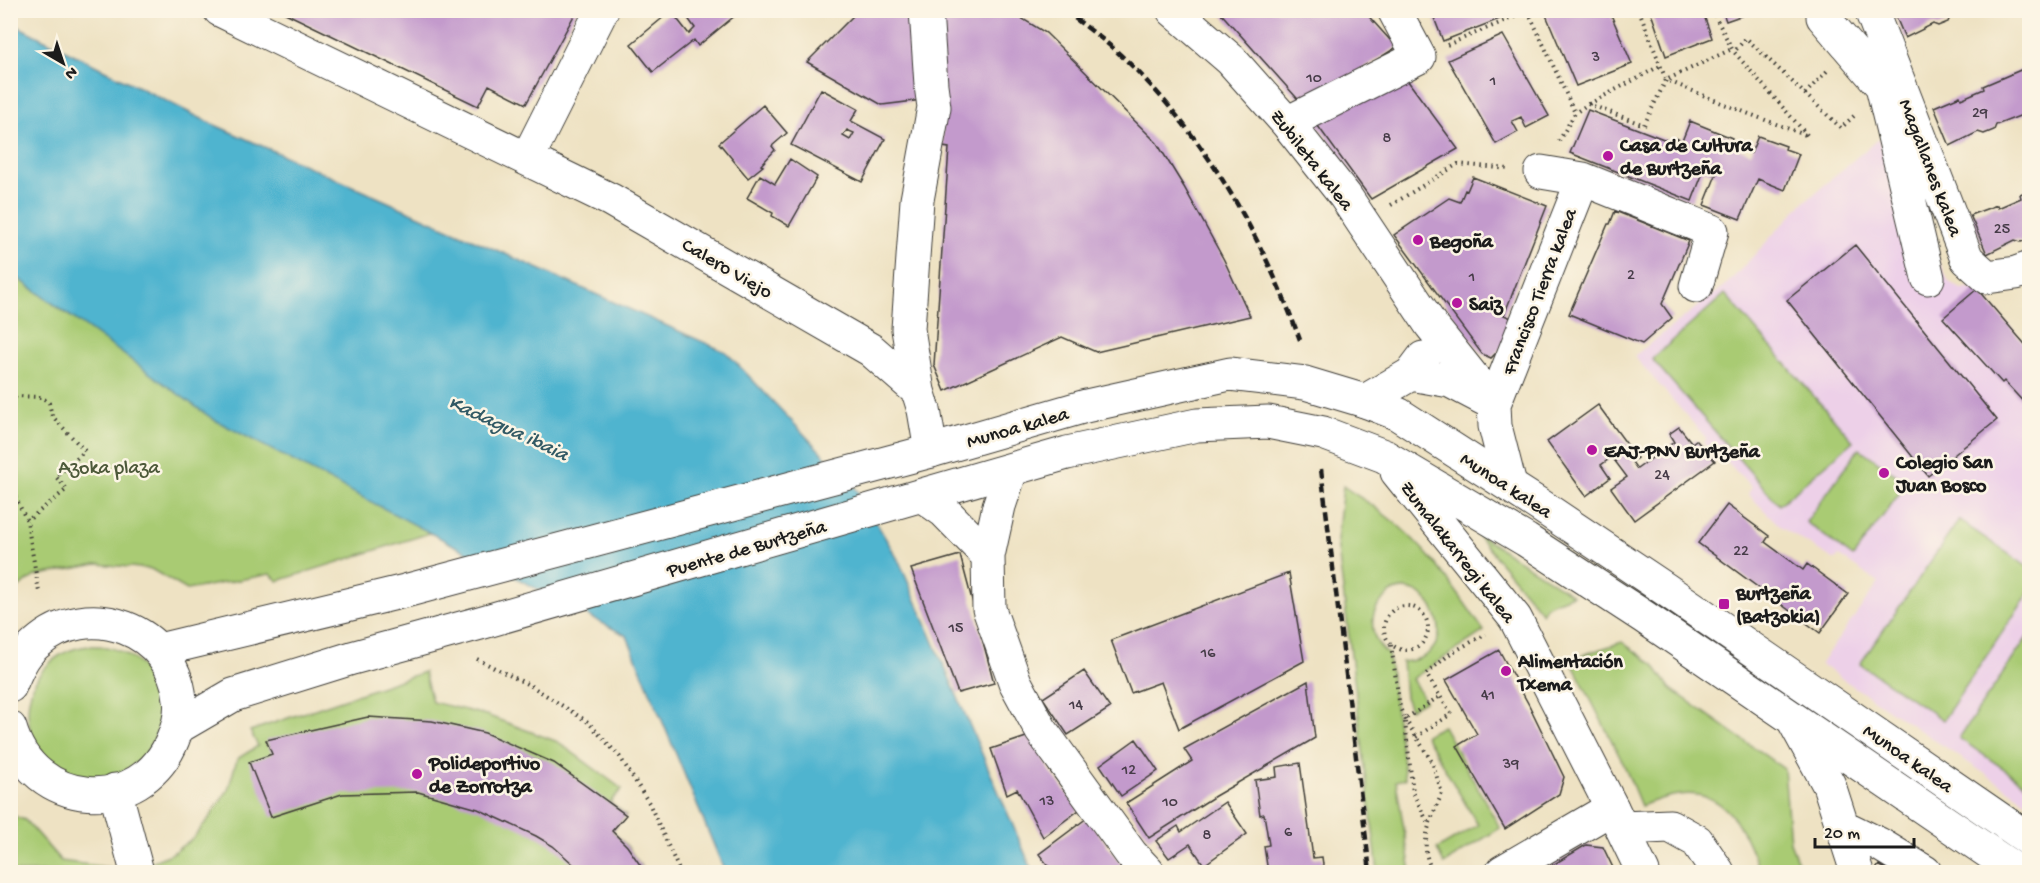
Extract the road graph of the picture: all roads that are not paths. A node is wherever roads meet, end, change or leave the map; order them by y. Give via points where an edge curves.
1 (220, 10) edge
2 (602, 10) edge
3 (926, 10) edge
4 (1173, 10) edge
5 (1394, 10) edge
6 (1871, 10) edge
7 (1823, 17) dead end
8 (1890, 83) junction
9 (1287, 123) junction
10 (527, 159) junction
11 (1541, 172) road end
12 (1582, 178) junction
13 (2030, 268) edge
14 (1928, 278) dead end
15 (1696, 286) dead end
16 (1431, 325) junction
17 (1411, 374) junction
18 (918, 390) junction
19 (1365, 401) junction
20 (1494, 404) junction
21 (921, 453) junction
22 (1384, 456) junction
23 (1011, 470) junction
24 (1510, 485) junction
25 (923, 496) junction
26 (988, 556) junction
27 (159, 650) junction
28 (10, 686) edge
29 (1794, 721) junction
30 (178, 727) junction
31 (12, 740) edge
32 (115, 790) junction
33 (1617, 818) junction
34 (1842, 826) junction
35 (2030, 840) edge
36 (136, 868) dead end
37 (1149, 873) edge
38 (1502, 873) edge
39 (1643, 873) edge
40 (1718, 873) edge
41 (1857, 873) edge
42 (1924, 873) edge
43 (2018, 873) edge

1 - 10 main road, Calero Viejo
2 - 10 main road
3 - 18 main road via 934,107 917,200 908,329
4 - 9 main road, Zubileta kalea via 1231,60
5 - 9 main road via 1419,57
6 - 8 main road, Magallanes kalea
7 - 8 main road
8 - 13 main road, Magallanes kalea via 1967,259 1987,277
8 - 14 main road
9 - 16 main road, Zubileta kalea via 1345,196
10 - 18 main road, Calero Viejo via 611,200 871,350
11 - 12 main road
12 - 15 main road via 1712,231
12 - 20 main road, Francisco Tierra kalea
16 - 17 main road via 1427,354
16 - 20 main road, Zubileta kalea
17 - 19 main road
17 - 20 main road via 1450,381
18 - 21 main road via 924,410
19 - 21 main road, Munoa kalea via 1305,383 1230,374 1086,406
19 - 24 main road, Munoa kalea via 1398,414
20 - 24 main road via 1495,426
21 - 27 main road via 457,578
22 - 23 main road, Munoa kalea via 1323,433 1268,422 1197,425 1067,453
22 - 29 main road, Munoa kalea via 1526,540
22 - 33 main road, Zumalakarregi kalea via 1515,618
23 - 25 main road, Puente de Burtzeña
23 - 26 main road
24 - 35 main road, Munoa kalea
25 - 26 main road via 944,510
25 - 30 main road, Puente de Burtzeña via 352,658 233,695
26 - 37 main road via 989,609 1015,682 1041,730
27 - 28 main road via 138,632 112,623 85,622 58,629 36,644 18,666
27 - 30 main road via 173,673 180,700
29 - 34 main road via 1829,785
29 - 43 main road, Munoa kalea
30 - 32 main road via 168,752 151,772 129,787
31 - 32 main road via 30,767 51,783 76,792 103,794
32 - 36 main road
33 - 38 main road
33 - 39 main road, Zumalakarregi kalea
33 - 40 main road via 1670,826 1697,842
34 - 41 main road
34 - 42 main road

